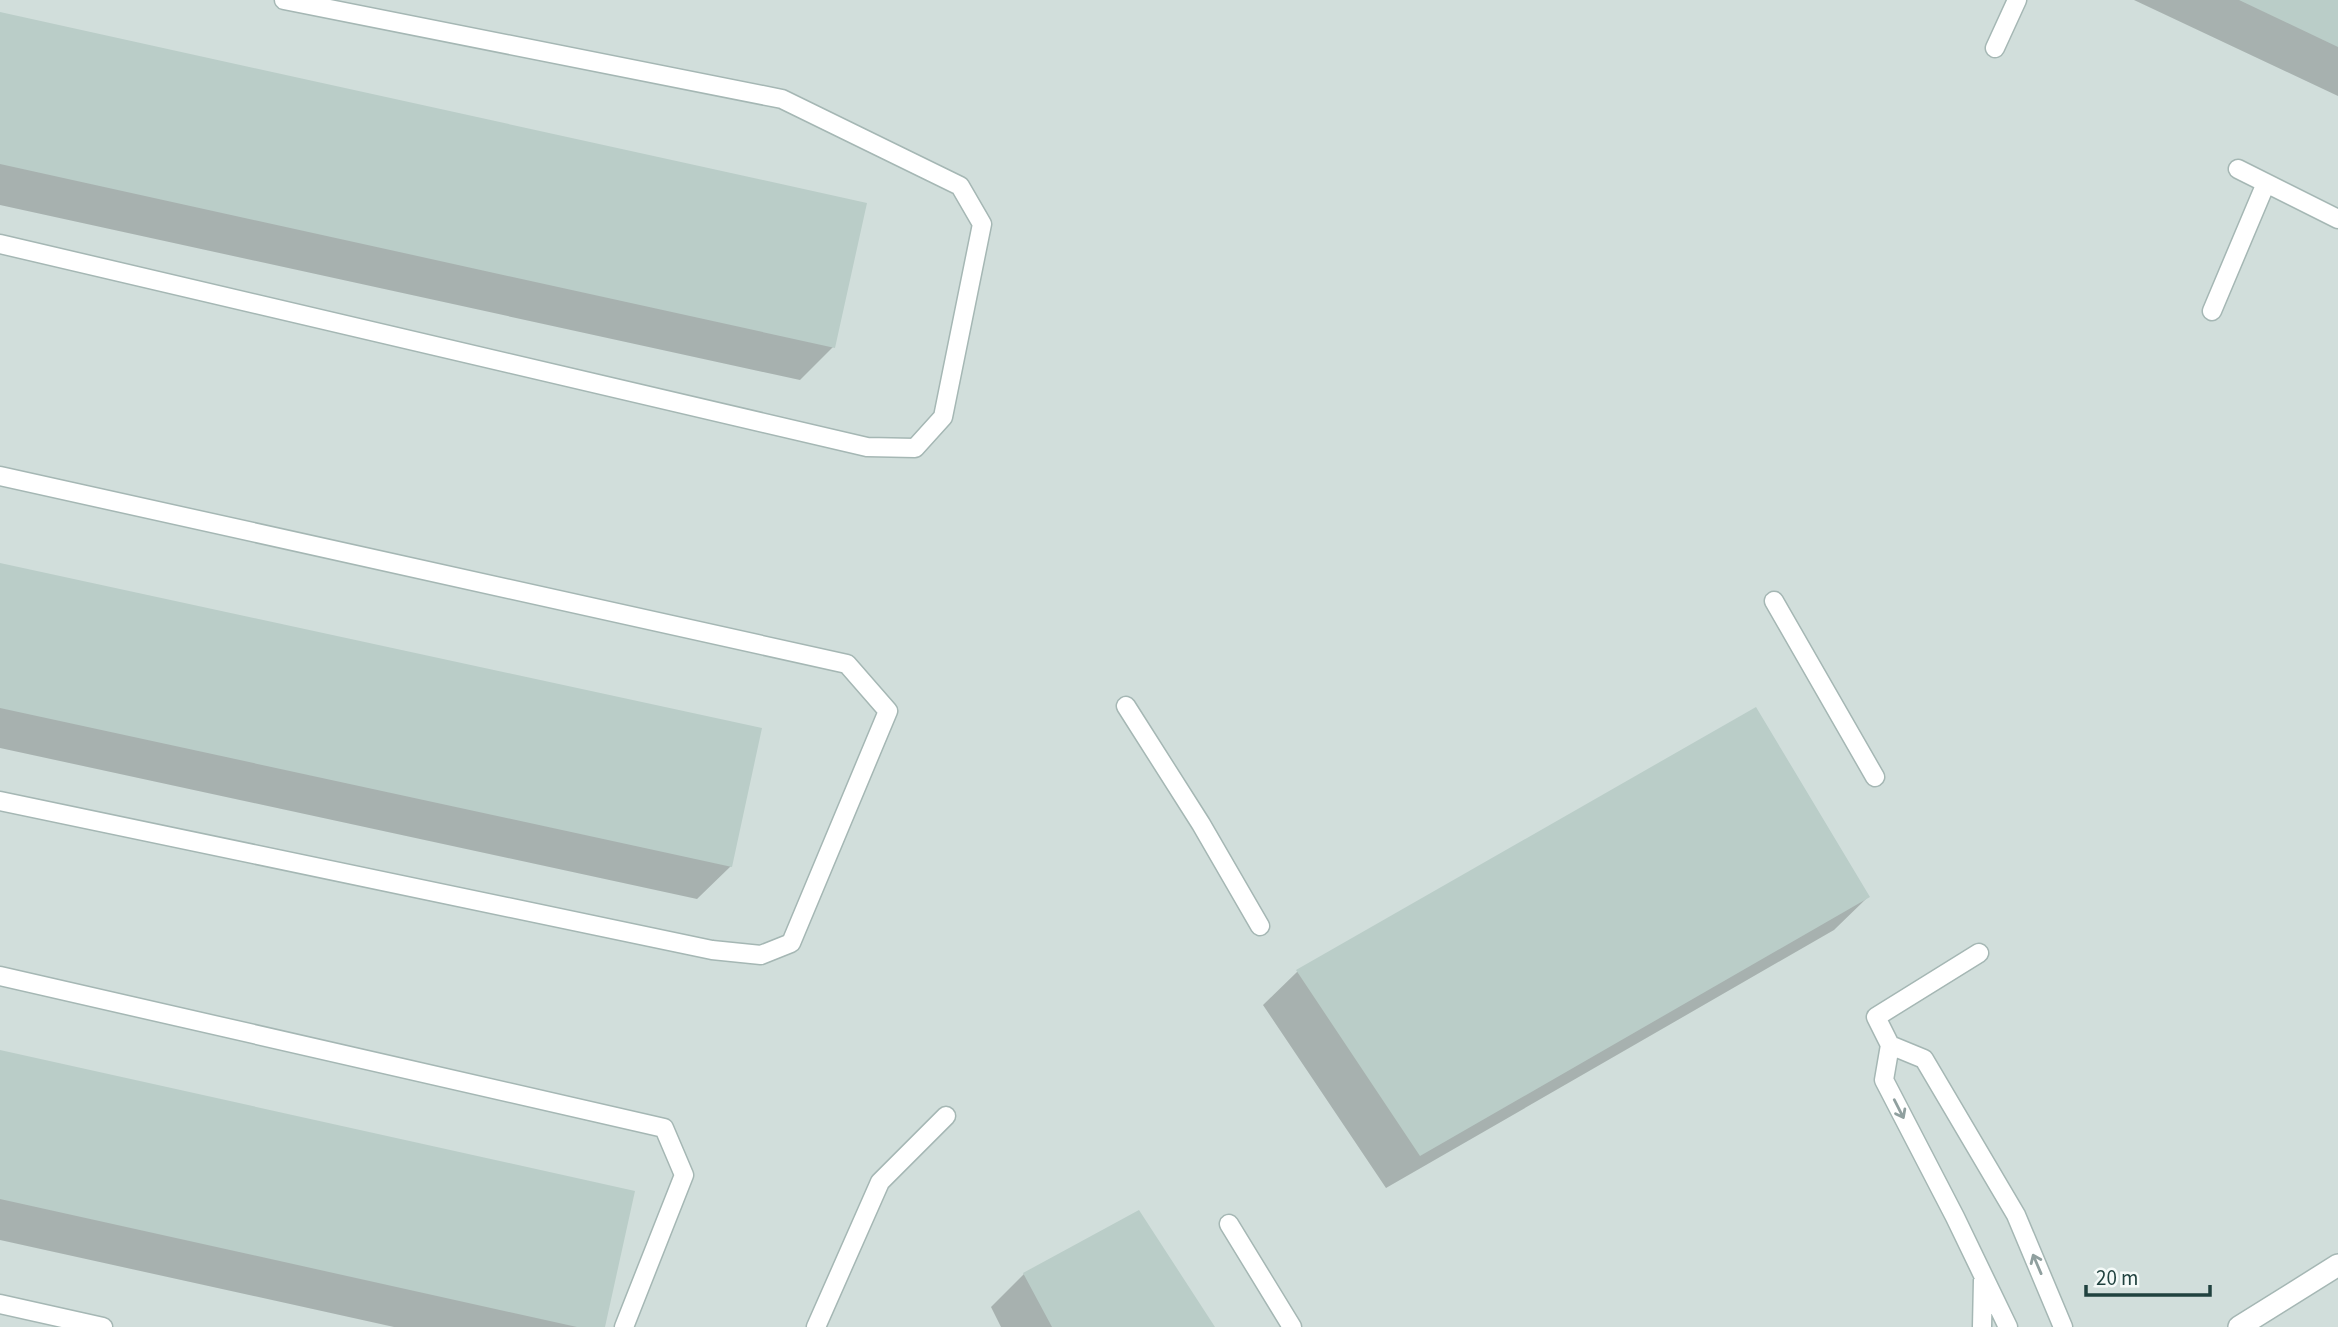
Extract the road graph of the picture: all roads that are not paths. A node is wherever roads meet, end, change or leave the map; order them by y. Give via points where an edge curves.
1 (284, 0) edge
2 (2017, 0) edge
3 (1995, 48) dead end
4 (2238, 169) dead end
5 (2266, 183) junction
6 (2338, 219) edge
7 (0, 244) edge
8 (2211, 311) dead end
9 (0, 476) edge
10 (1774, 601) dead end
11 (1126, 706) dead end
12 (1875, 777) dead end
13 (0, 800) edge
14 (1260, 926) dead end
15 (1979, 953) dead end
16 (0, 976) edge
17 (1890, 1045) junction
18 (946, 1116) dead end
19 (1229, 1224) dead end
20 (2338, 1265) edge
21 (1983, 1277) junction
22 (0, 1304) edge
23 (103, 1327) edge
24 (624, 1327) edge
25 (816, 1327) edge
26 (1292, 1327) edge
27 (1982, 1327) edge
28 (2008, 1327) edge
29 (2063, 1327) edge
30 (2239, 1327) edge

1 - 7 lane via 782,99 960,186 982,224 943,417 915,448 867,447
2 - 3 lane
4 - 5 lane
5 - 6 lane
5 - 8 lane
9 - 13 lane via 847,664 888,711 791,943 761,955 712,950
10 - 12 lane
11 - 14 lane
15 - 17 lane via 1876,1017
16 - 24 lane via 663,1128 684,1175
17 -> 21 lane via 1884,1080
29 -> 17 lane via 2016,1215 1924,1059
18 - 25 lane via 880,1182
19 - 26 lane
20 - 30 street
21 - 27 lane
21 - 28 lane
22 - 23 lane

